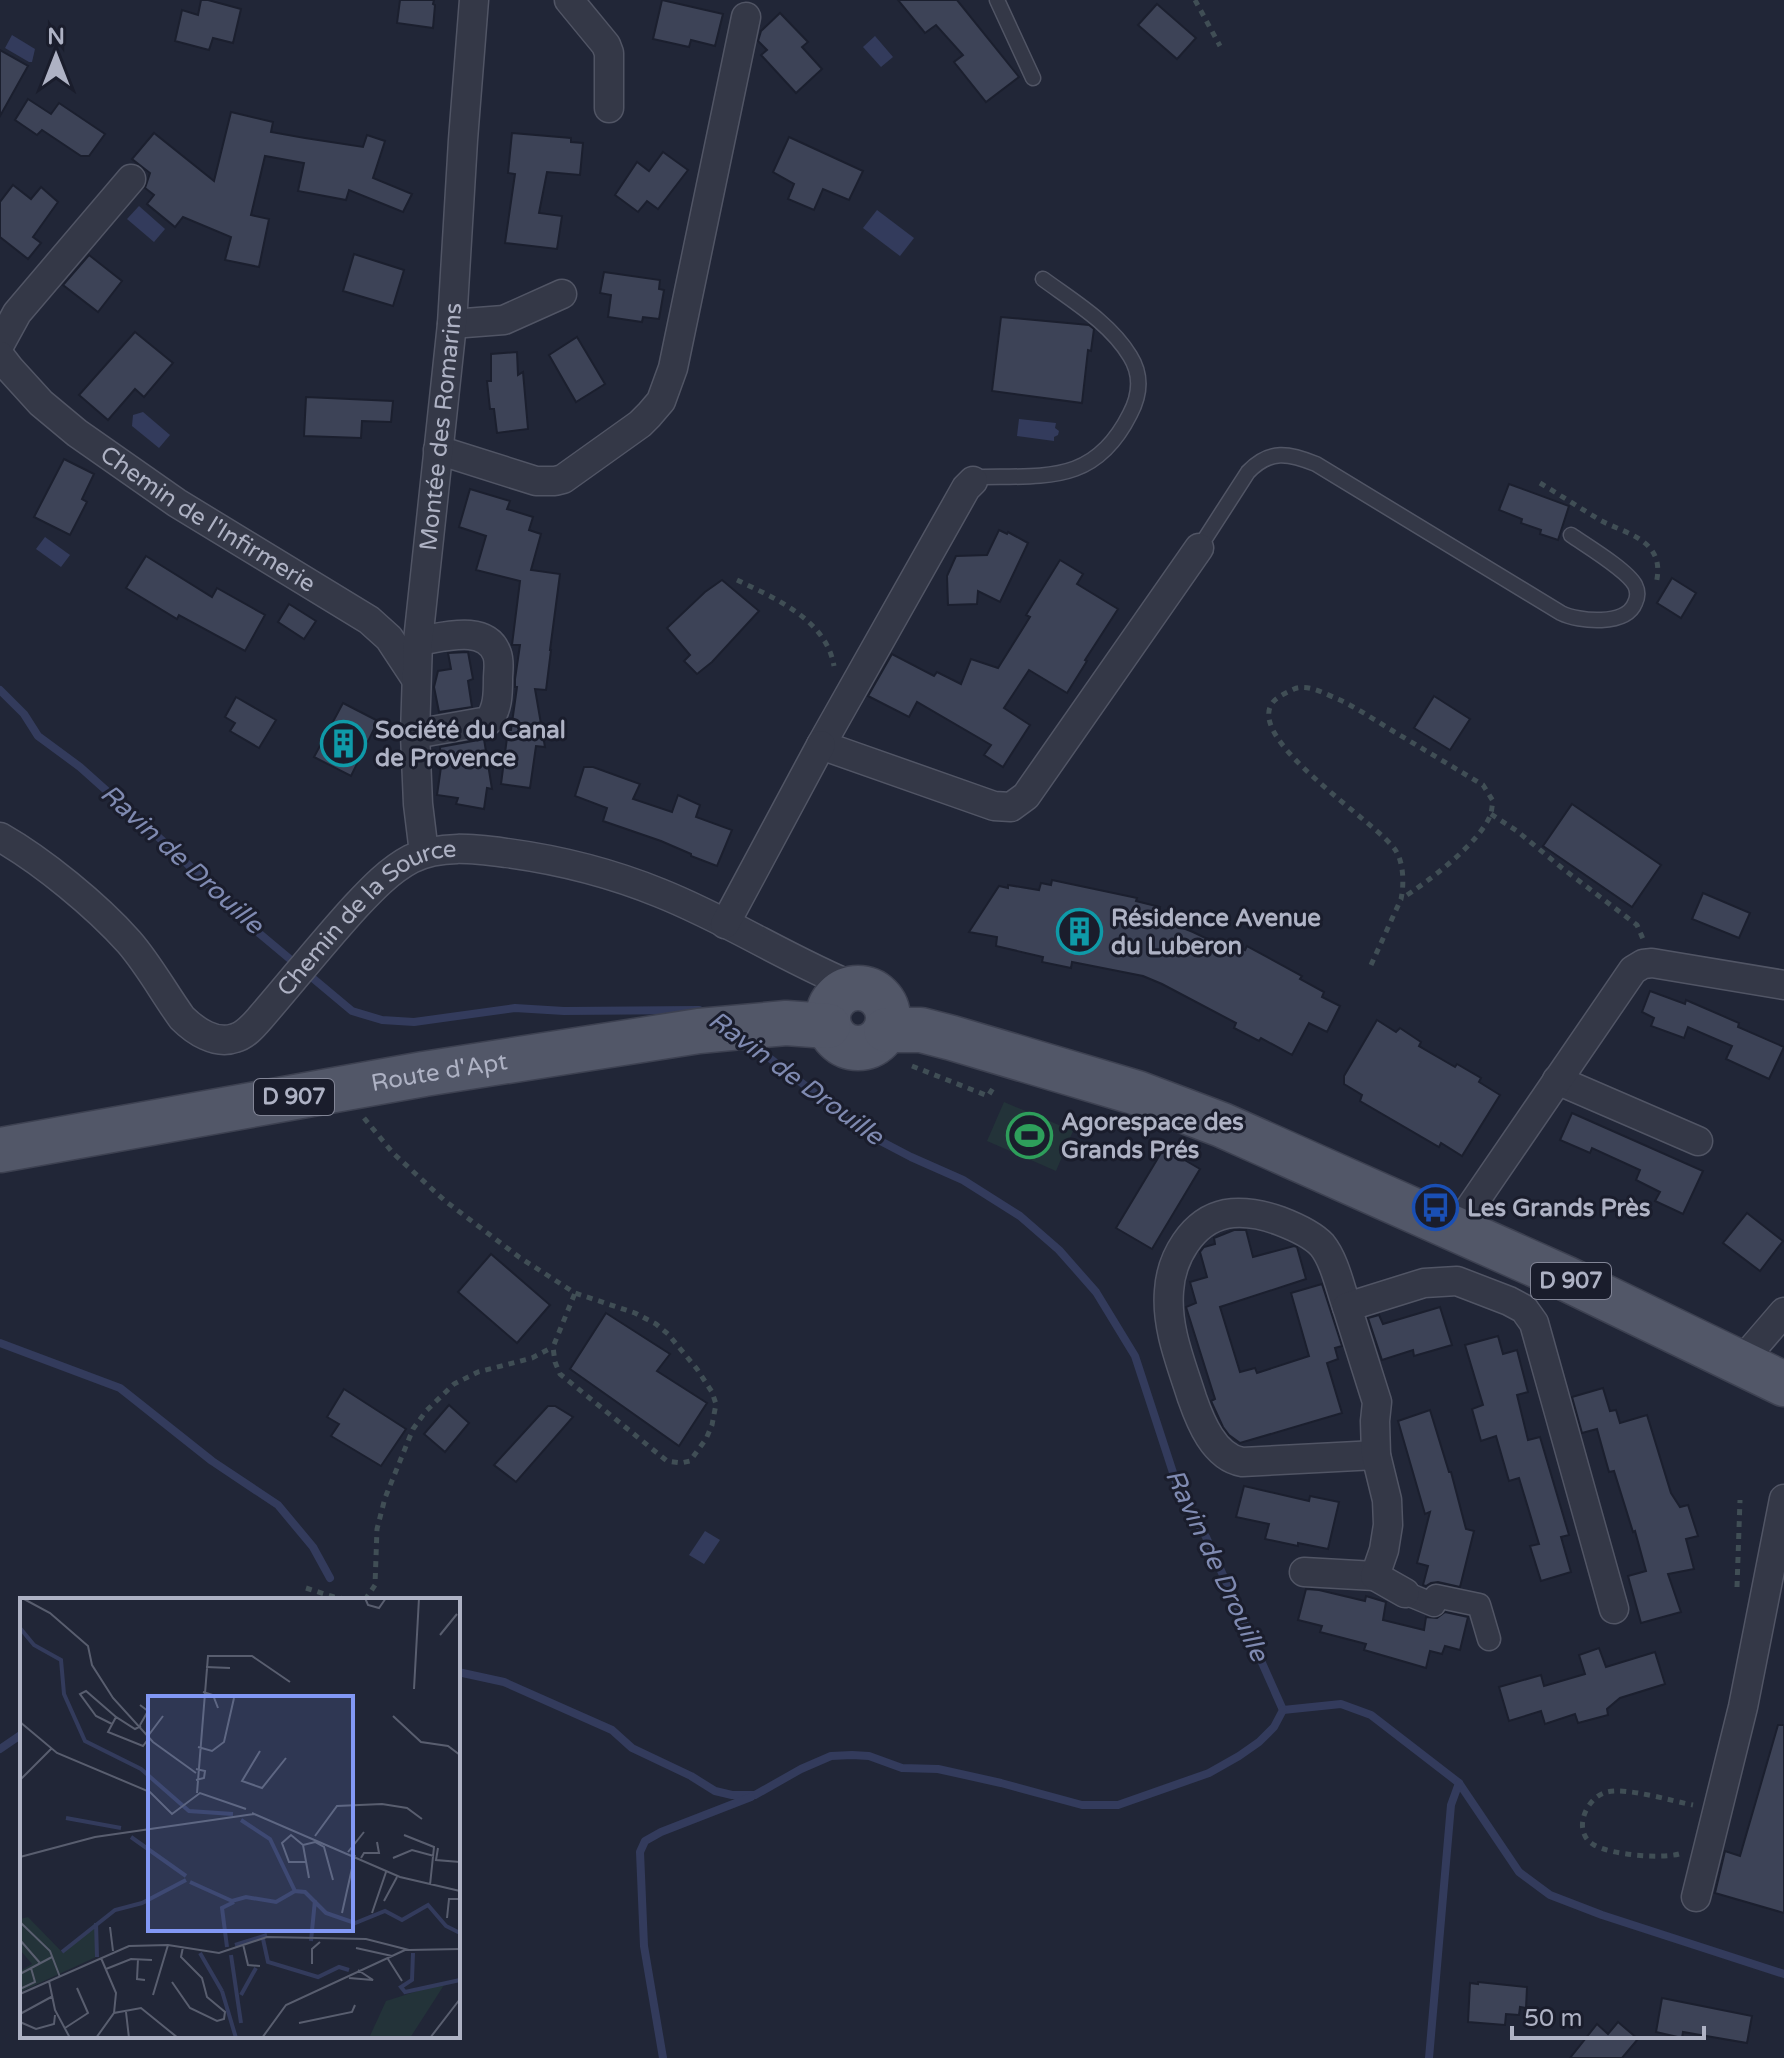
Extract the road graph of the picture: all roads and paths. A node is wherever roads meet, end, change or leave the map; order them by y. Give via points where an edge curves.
1 (474, 0) edge
2 (569, 0) edge
3 (997, 0) edge
4 (1195, 0) edge
5 (746, 17) dead end
6 (1220, 46) dead end
7 (1033, 78) dead end
8 (609, 108) dead end
9 (131, 179) dead end
10 (1043, 279) dead end
11 (562, 294) dead end
12 (452, 324) junction
13 (2, 364) edge
14 (438, 450) junction
15 (973, 481) joint
16 (1571, 535) dead end
17 (1199, 548) joint
18 (737, 580) dead end
19 (418, 641) junction
20 (835, 670) dead end
21 (416, 679) junction
22 (415, 734) junction
23 (821, 745) junction
24 (1491, 814) junction
25 (0, 837) edge
26 (424, 853) junction
27 (1401, 899) junction
28 (725, 924) junction
29 (1643, 964) junction
30 (1371, 965) dead end
31 (1784, 985) edge
32 (841, 1011) junction
33 (1557, 1080) junction
34 (340, 1089) junction
35 (1698, 1141) dead end
36 (0, 1150) edge
37 (1467, 1235) junction
38 (1565, 1278) junction
39 (1457, 1281) junction
40 (575, 1293) junction
41 (1347, 1307) junction
42 (1524, 1309) junction
43 (1784, 1312) edge
44 (553, 1347) junction
45 (1741, 1362) junction
46 (1784, 1384) edge
47 (1376, 1455) junction
48 (1784, 1499) edge
49 (1304, 1572) dead end
50 (1375, 1576) junction
51 (306, 1588) dead end
52 (1405, 1593) joint
53 (339, 1598) edge
54 (366, 1598) edge
55 (1614, 1609) dead end
56 (1489, 1639) dead end
57 (1717, 1810) junction
58 (1710, 1838) junction
59 (1696, 1897) dead end

1 - 12 street, Montée des Romarins
2 - 8 street via 609,53
3 - 7 lane
4 - 6 path
5 - 14 street via 673,368 661,401 640,424 555,481 536,481
9 - 13 street via 17,313
10 - 15 lane via 1101,322 1129,354 1139,378 1136,403 1114,441 1087,465
11 - 12 street via 504,320
12 - 14 street, Montée des Romarins
13 - 21 street, Chemin de l'Infirmerie via 77,433 177,503 369,620 389,638
14 - 19 street, Montée des Romarins
15 - 23 street
16 - 17 lane via 1634,583 1637,599 1631,610 1592,620 1561,613 1297,456 1267,457 1255,465
17 - 23 street via 1017,804 994,806
18 - 20 path via 802,617 826,644
19 - 21 street, Montée des Romarins
19 - 22 street via 476,635 491,644 499,661 495,708 488,721
21 - 22 street, Montée des Romarins
22 - 26 street, Montée des Romarins
23 - 28 street
24 - 27 path via 1458,855
24 - 27 path via 1493,801 1483,785 1348,704 1300,687 1272,702 1274,733 1291,757 1396,851
24 - 29 path via 1637,925
25 - 26 street, Chemin de la Source via 79,894 113,926 182,1018 198,1032 228,1040 261,1017 394,870
26 - 28 street, Chemin de la Source via 468,849 543,858 661,893
27 - 30 path
28 - 32 street, Chemin de la Source
29 - 31 street
29 - 33 street via 1633,970
32 - 34 main road, Route d'Apt / D 907
32 - 37 main road, D 907 via 1137,1093 1281,1150
33 - 35 street
33 - 37 street
34 - 36 main road, Route d'Apt / D 907
34 - 40 path via 393,1153 444,1200
37 - 38 main road, D 907
37 - 39 street
38 - 42 street
38 - 45 main road, D 907
39 - 41 street via 1424,1283
39 - 42 street
40 - 44 path
40 - 44 path via 635,1313 668,1334 712,1392 716,1404 706,1439 690,1461 667,1461 560,1374
41 - 47 street via 1376,1396
41 - 47 street via 1318,1241 1288,1224 1243,1213 1216,1216 1194,1232 1180,1251 1169,1290 1170,1324 1198,1414 1226,1456 1242,1462
42 - 55 street via 1538,1335
43 - 45 street
44 - 54 path via 454,1384 426,1411 413,1429 385,1498 377,1529 375,1585
45 - 46 main road, D 907
47 - 50 street via 1388,1525
48 - 57 street
49 - 50 street
50 - 52 street
51 - 53 path
52 - 56 street via 1434,1605 1436,1596 1479,1605
57 - 58 street
57 - 58 path via 1608,1791 1584,1812 1584,1831 1594,1845 1626,1853 1671,1856
58 - 59 street

